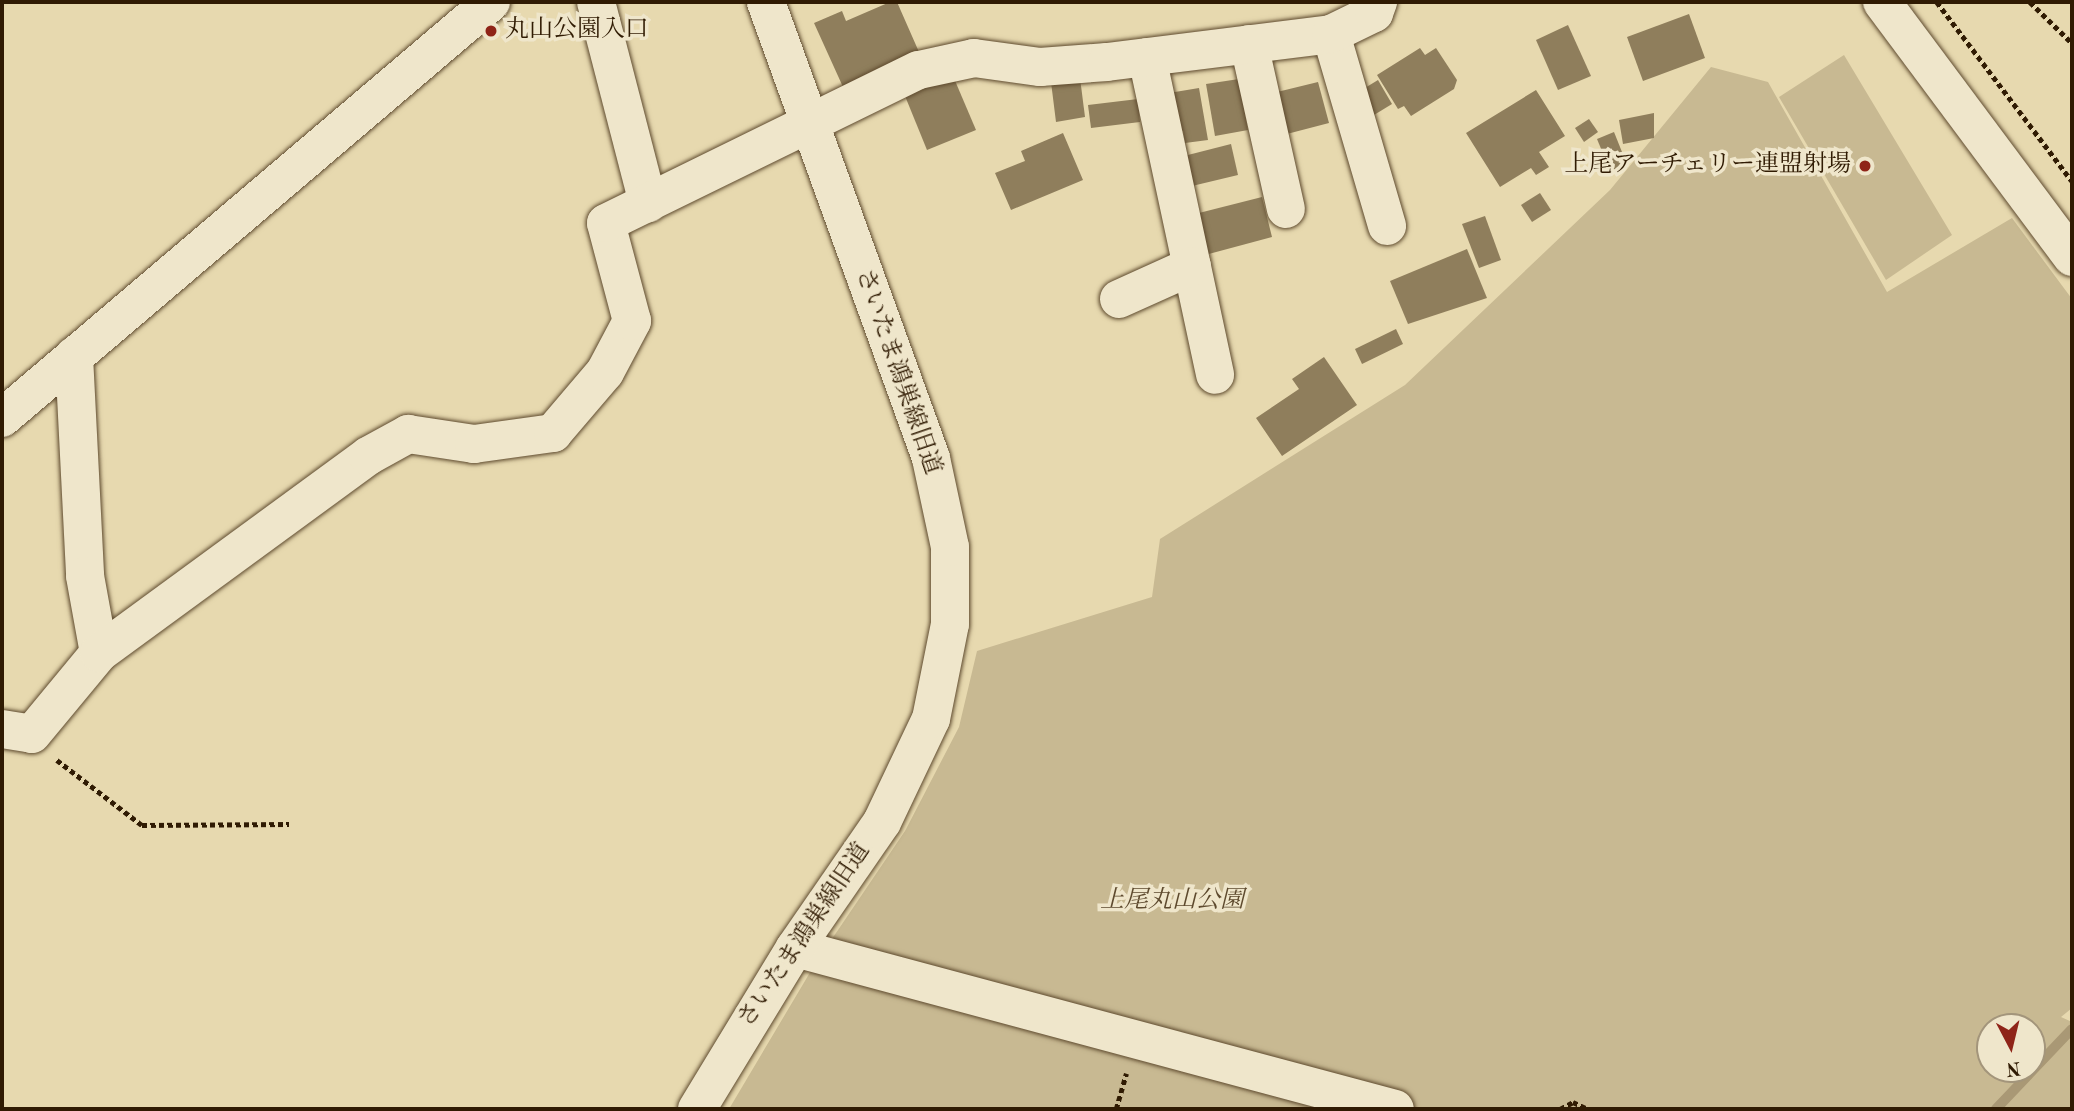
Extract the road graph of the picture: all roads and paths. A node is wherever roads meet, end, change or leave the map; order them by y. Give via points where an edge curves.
1 (491, 2) edge
2 (596, 2) edge
3 (766, 2) edge
4 (1378, 2) edge
5 (1882, 2) edge
6 (1937, 2) edge
7 (2030, 2) edge
8 (1331, 34) junction
9 (2072, 43) edge
10 (1250, 44) junction
11 (1147, 57) junction
12 (809, 127) junction
13 (2072, 181) edge
14 (648, 203) junction
15 (1286, 209) dead end
16 (1387, 226) dead end
17 (2072, 257) edge
18 (1192, 265) junction
19 (1119, 299) dead end
20 (75, 356) junction
21 (1215, 375) dead end
22 (8, 402) edge
23 (99, 653) junction
24 (17, 731) edge
25 (289, 824) dead end
26 (795, 947) junction
27 (697, 1109) edge
28 (1395, 1109) edge
29 (1560, 1109) edge
30 (1588, 1109) edge

1 - 20 street
2 - 14 street
3 - 12 street, さいたま鴻巣線旧道
4 - 8 street via 1374,13
5 - 17 street
6 - 13 path
7 - 9 path
8 - 10 street
8 - 16 street
10 - 11 street
10 - 15 street
11 - 12 street via 1040,66 974,58 919,70
11 - 18 street
12 - 14 street
12 - 26 street, さいたま鴻巣線旧道 via 931,458 950,547 950,624 932,719 882,822
14 - 23 street via 606,222 632,321 605,372 553,433 474,444 408,434 368,456
18 - 19 street
18 - 21 street
20 - 22 street
20 - 23 street via 85,576
23 - 24 street
24 - 25 path via 99,798 142,825
26 - 27 street, さいたま鴻巣線旧道
26 - 28 street
29 - 30 path via 1573,1102

